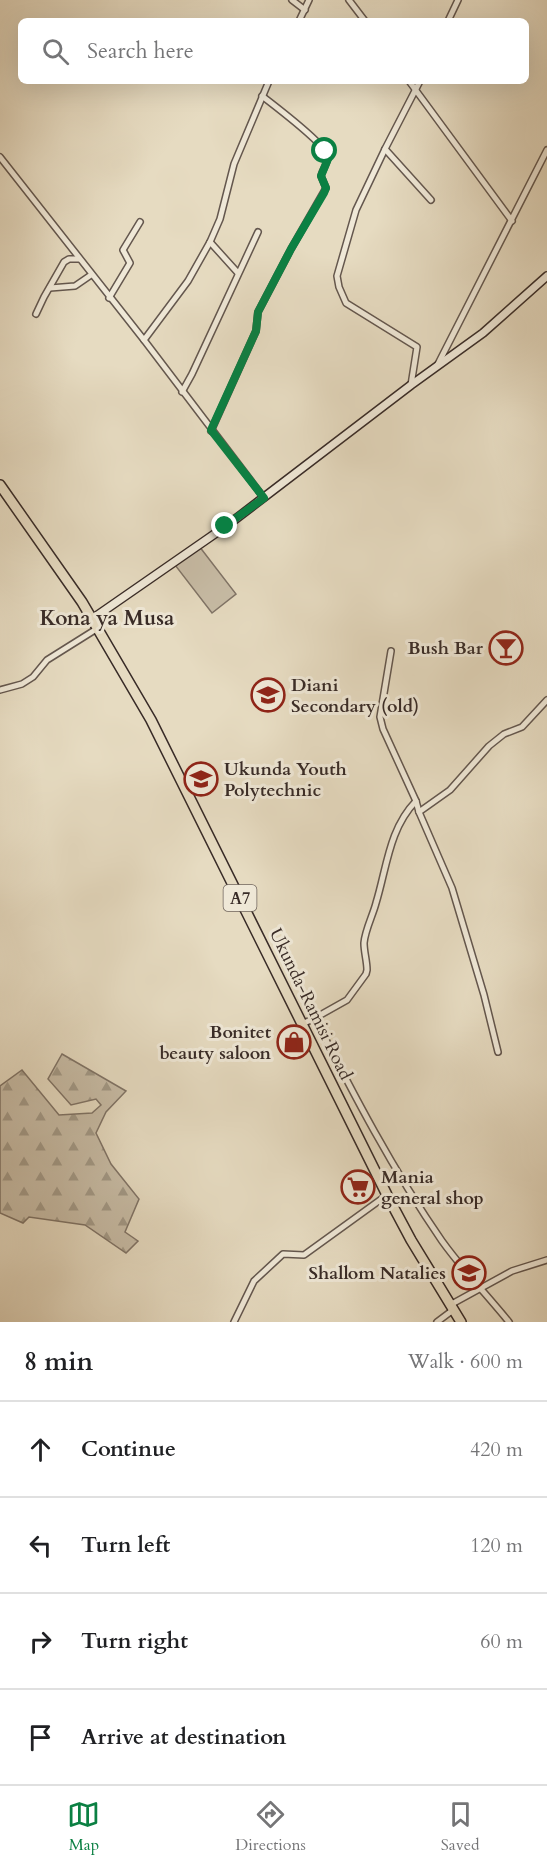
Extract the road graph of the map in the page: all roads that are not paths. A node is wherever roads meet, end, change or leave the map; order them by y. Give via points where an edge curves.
1 (292, 0) edge
2 (309, 0) edge
3 (350, 0) edge
4 (458, 0) edge
5 (305, 10) junction
6 (301, 18) edge
7 (363, 18) edge
8 (449, 18) edge
9 (268, 84) edge
10 (411, 84) edge
11 (419, 84) edge
12 (416, 91) junction
13 (262, 96) junction
14 (385, 149) junction
15 (547, 150) edge
16 (0, 156) edge
17 (431, 200) dead end
18 (512, 220) junction
19 (140, 222) dead end
20 (258, 232) dead end
21 (210, 242) junction
22 (79, 259) junction
23 (238, 273) junction
24 (91, 275) junction
25 (547, 276) edge
26 (50, 288) junction
27 (109, 298) junction
28 (36, 314) dead end
29 (144, 340) junction
30 (438, 365) junction
31 (411, 385) junction
32 (182, 392) junction
33 (211, 430) junction
34 (0, 485) edge
35 (264, 498) junction
36 (92, 619) junction
37 (98, 628) junction
38 (391, 651) dead end
39 (0, 690) edge
40 (547, 700) edge
41 (416, 801) junction
42 (419, 812) junction
43 (315, 1018) junction
44 (302, 1024) junction
45 (498, 1052) dead end
46 (387, 1194) junction
47 (547, 1260) edge
48 (481, 1288) junction
49 (451, 1308) junction
50 (234, 1322) edge
51 (437, 1322) edge
52 (461, 1322) edge
53 (509, 1322) edge

1 - 5 street
2 - 5 street
3 - 7 street
4 - 8 street
5 - 6 street
9 - 13 street
10 - 12 street
11 - 12 street
12 - 14 street
12 - 18 street
13 - 21 street via 234,164
13 - 33 street via 325,151 328,159 321,176 326,188 258,312 256,331
14 - 17 street
14 - 31 street via 356,210 337,276 346,303 417,347
15 - 18 street
16 - 22 street
18 - 30 street
19 - 27 street via 123,250 130,262
20 - 23 street
21 - 23 street
21 - 29 street via 188,281
22 - 24 street
22 - 26 street via 64,262
23 - 32 street
24 - 26 street via 75,286
24 - 27 street
25 - 30 street via 483,333
26 - 28 street
27 - 29 street
29 - 32 street
30 - 31 street
31 - 35 street
32 - 33 street
33 - 35 street
34 - 36 highway, Ukunda-Ramisi Road / A7
35 - 36 street
36 - 37 highway, Ukunda-Ramisi Road / A7
37 - 39 street via 47,660 22,684
37 - 44 highway, Ukunda-Ramisi Road / A7 via 173,762
38 - 41 street via 380,717
40 - 42 street via 522,727 489,746 450,790
41 - 42 street
41 - 43 street via 398,824 391,843 364,939 368,970 347,1000
42 - 45 street via 452,888
43 - 44 street
43 - 48 street via 405,1183 443,1242
44 - 46 highway, Ukunda-Ramisi Road / A7
46 - 49 highway, Ukunda-Ramisi Road / A7
46 - 50 street via 304,1255 283,1254 254,1281
47 - 48 street via 512,1271
48 - 49 street
48 - 53 street
49 - 51 street
49 - 52 highway, Ukunda-Ramisi Road / A7

